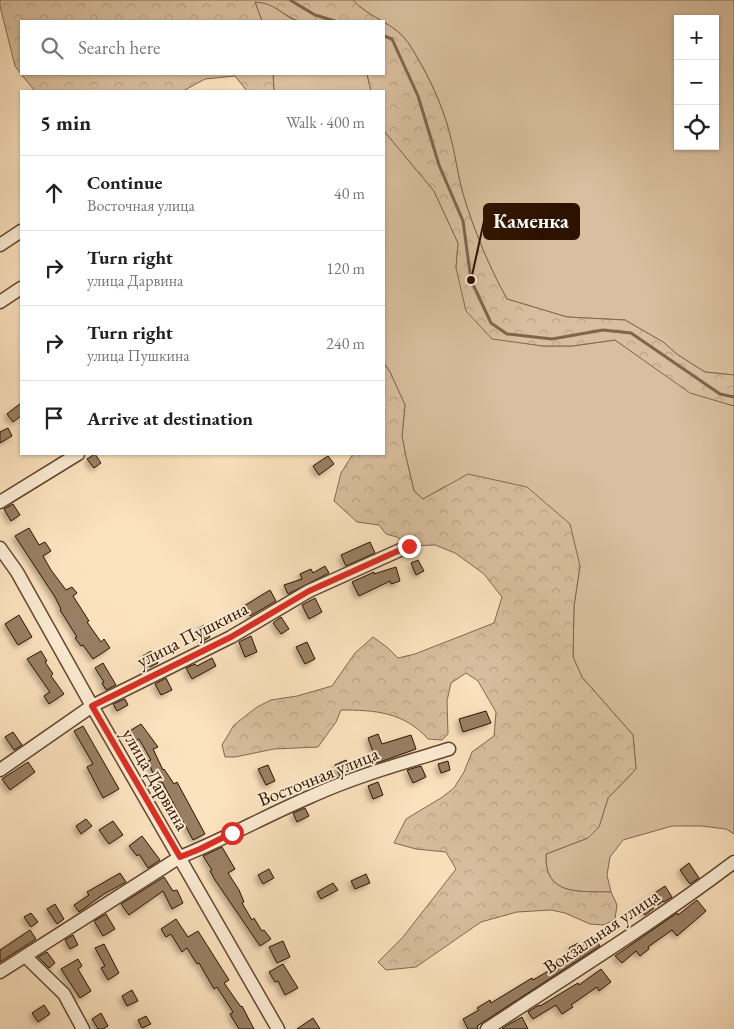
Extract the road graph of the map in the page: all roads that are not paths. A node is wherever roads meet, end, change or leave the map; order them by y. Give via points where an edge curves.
1 (20, 232) edge
2 (0, 245) edge
3 (20, 289) edge
4 (0, 302) edge
5 (76, 455) edge
6 (0, 502) edge
7 (409, 546) dead end
8 (0, 548) edge
9 (92, 706) junction
10 (449, 749) dead end
11 (0, 770) edge
12 (180, 857) junction
13 (734, 862) edge
14 (25, 956) junction
15 (0, 972) edge
16 (83, 1029) edge
17 (278, 1029) edge
18 (487, 1029) edge

1 - 2 street
3 - 4 street
5 - 6 street
7 - 9 street, улица Пушкина via 309,591 231,637
8 - 9 street, улица Дарвина via 18,572
9 - 11 street, улица Пушкина
9 - 12 street, улица Дарвина
10 - 12 street, Восточная улица via 313,795
12 - 14 street, Восточная улица
12 - 17 street, улица Дарвина
13 - 18 street, Вокзальная улица via 597,958
14 - 15 street, Восточная улица
14 - 16 street via 64,994

